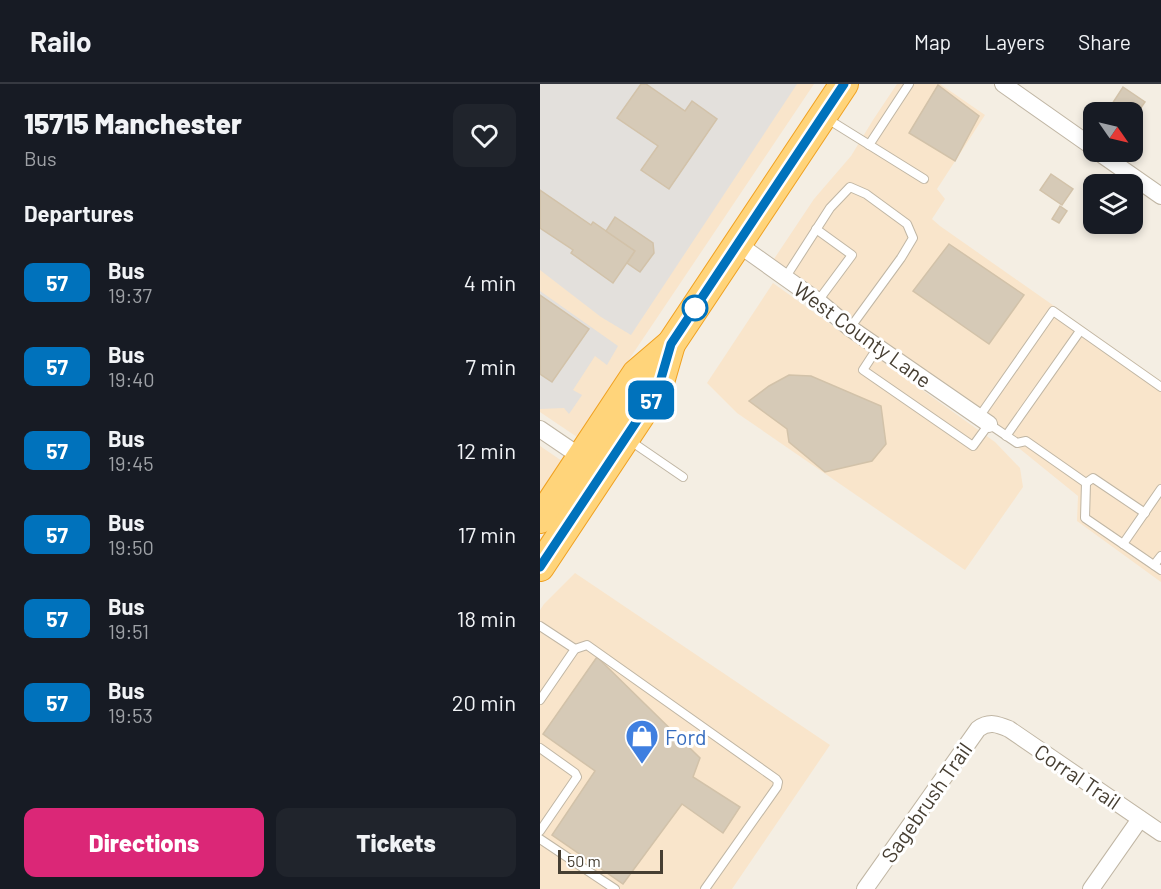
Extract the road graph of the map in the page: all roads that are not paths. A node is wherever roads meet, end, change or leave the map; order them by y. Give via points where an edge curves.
1 (844, 84) edge
2 (909, 84) edge
3 (1003, 84) edge
4 (823, 116) junction
5 (1083, 140) edge
6 (868, 145) junction
7 (1112, 162) edge
8 (924, 179) dead end
9 (1161, 196) edge
10 (816, 229) junction
11 (738, 244) junction
12 (785, 278) junction
13 (818, 301) junction
14 (850, 328) junction
15 (1080, 331) junction
16 (671, 344) junction
17 (878, 347) junction
18 (1161, 387) edge
19 (984, 421) junction
20 (540, 429) edge
21 (1006, 436) junction
22 (626, 438) junction
23 (581, 457) junction
24 (683, 477) dead end
25 (1086, 483) junction
26 (1161, 489) edge
27 (1145, 513) junction
28 (540, 519) edge
29 (1124, 544) junction
30 (1161, 556) edge
31 (540, 567) edge
32 (1158, 568) edge
33 (540, 626) edge
34 (575, 649) junction
35 (540, 700) edge
36 (993, 723) joint
37 (540, 748) edge
38 (1140, 819) junction
39 (540, 831) edge
40 (1161, 833) edge
41 (540, 839) edge
42 (615, 889) edge
43 (705, 889) edge
44 (865, 889) edge
45 (1091, 889) edge

1 - 4 highway
2 - 6 lane
3 - 5 street
4 - 6 lane
4 - 11 highway
6 - 8 lane
7 - 9 street
10 - 12 lane
10 - 13 lane via 852,255
10 - 14 lane via 850,187 907,224 913,238
11 - 12 street, West County Lane
11 - 16 highway
12 - 13 street, West County Lane
13 - 14 street, West County Lane
14 - 17 street, West County Lane
15 - 18 lane
15 - 19 lane via 1053,311
15 - 21 lane
16 - 22 highway via 658,389
16 - 23 highway via 636,374
17 - 19 street, West County Lane
17 - 19 lane via 863,370 973,446
19 - 21 lane
20 - 23 street
21 - 25 lane via 1017,443 1026,441
22 - 24 lane
22 - 31 highway
23 - 28 highway
25 - 27 lane via 1094,478
25 - 29 lane via 1085,518
26 - 27 lane
27 - 29 lane
29 - 32 lane
30 - 32 lane
33 - 34 lane
34 - 35 lane
34 - 43 lane via 587,645 778,782
36 - 38 street, Corral Trail via 1009,729
36 - 44 street, Sagebrush Trail via 978,729
37 - 39 lane via 577,777
38 - 40 street, Corral Trail
38 - 45 street
41 - 42 lane

